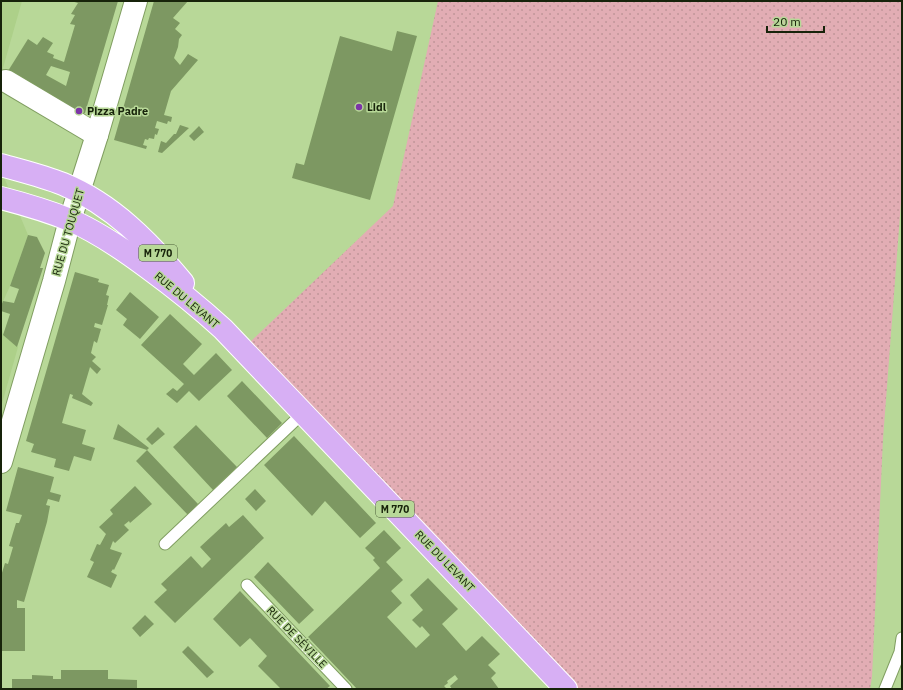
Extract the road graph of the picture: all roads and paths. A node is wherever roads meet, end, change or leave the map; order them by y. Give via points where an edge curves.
1 (136, 1) edge
2 (6, 81) dead end
3 (96, 135) junction
4 (1, 165) edge
5 (79, 192) junction
6 (1, 198) edge
7 (70, 220) junction
8 (223, 330) junction
9 (303, 413) junction
10 (1, 462) edge
11 (166, 544) dead end
12 (247, 585) dead end
13 (902, 638) edge
14 (558, 686) edge
15 (346, 689) edge
16 (885, 689) edge

1 - 3 street, RUE DU TOUQUET
2 - 3 street
3 - 5 street, RUE DU TOUQUET
4 - 5 main road, M 770 via 47,178
5 - 7 street, RUE DU TOUQUET
5 - 8 main road, RUE DU LEVANT / M 770 via 118,217 151,246
6 - 7 main road, M 770
7 - 8 main road, RUE DU LEVANT / M 770 via 94,232 140,262 201,309
7 - 10 street, RUE DU TOUQUET
8 - 9 main road, RUE DU LEVANT / M 770
9 - 11 lane
9 - 14 main road, RUE DU LEVANT / M 770
12 - 15 lane, RUE DE SÉVILLE
13 - 16 lane via 900,652

